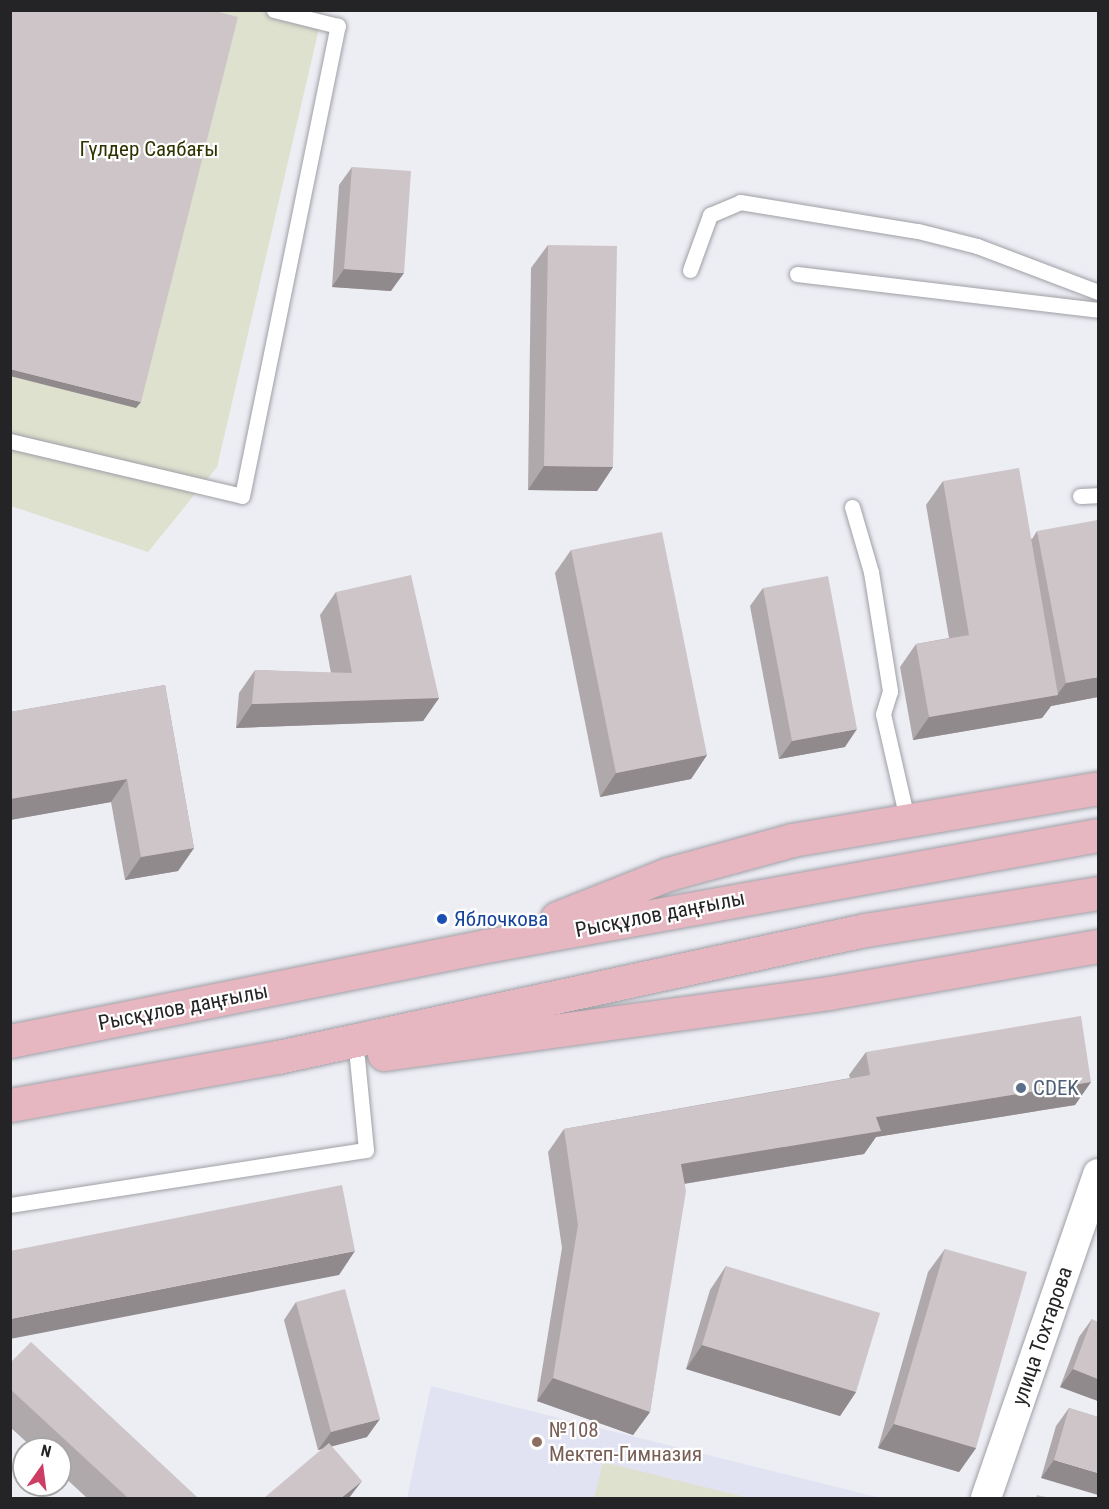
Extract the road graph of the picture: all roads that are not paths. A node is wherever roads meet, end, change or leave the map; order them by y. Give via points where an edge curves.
1 (274, 10) edge
2 (690, 270) dead end
3 (797, 274) dead end
4 (1098, 292) edge
5 (1098, 310) edge
6 (10, 441) edge
7 (1098, 495) edge
8 (1080, 496) dead end
9 (852, 507) dead end
10 (1098, 788) edge
11 (907, 819) junction
12 (1098, 835) edge
13 (1098, 893) edge
14 (486, 946) junction
15 (1098, 946) edge
16 (10, 1041) edge
17 (278, 1057) junction
18 (357, 1058) junction
19 (10, 1105) edge
20 (1098, 1174) edge
21 (10, 1205) edge
22 (986, 1498) edge

1 - 6 lane via 338,26 242,496
2 - 4 lane via 710,215 740,202 918,231 977,246
3 - 5 lane
7 - 8 lane
9 - 11 lane via 871,572 890,691 883,714
10 - 11 main road
11 - 14 main road via 792,840 668,874
12 - 14 main road, Рысқұлов даңғылы
13 - 17 main road via 865,930
14 - 16 main road, Рысқұлов даңғылы
15 - 18 main road via 829,993
17 - 18 main road
17 - 19 main road
18 - 21 lane via 366,1150
20 - 22 street, улица Тохтарова

